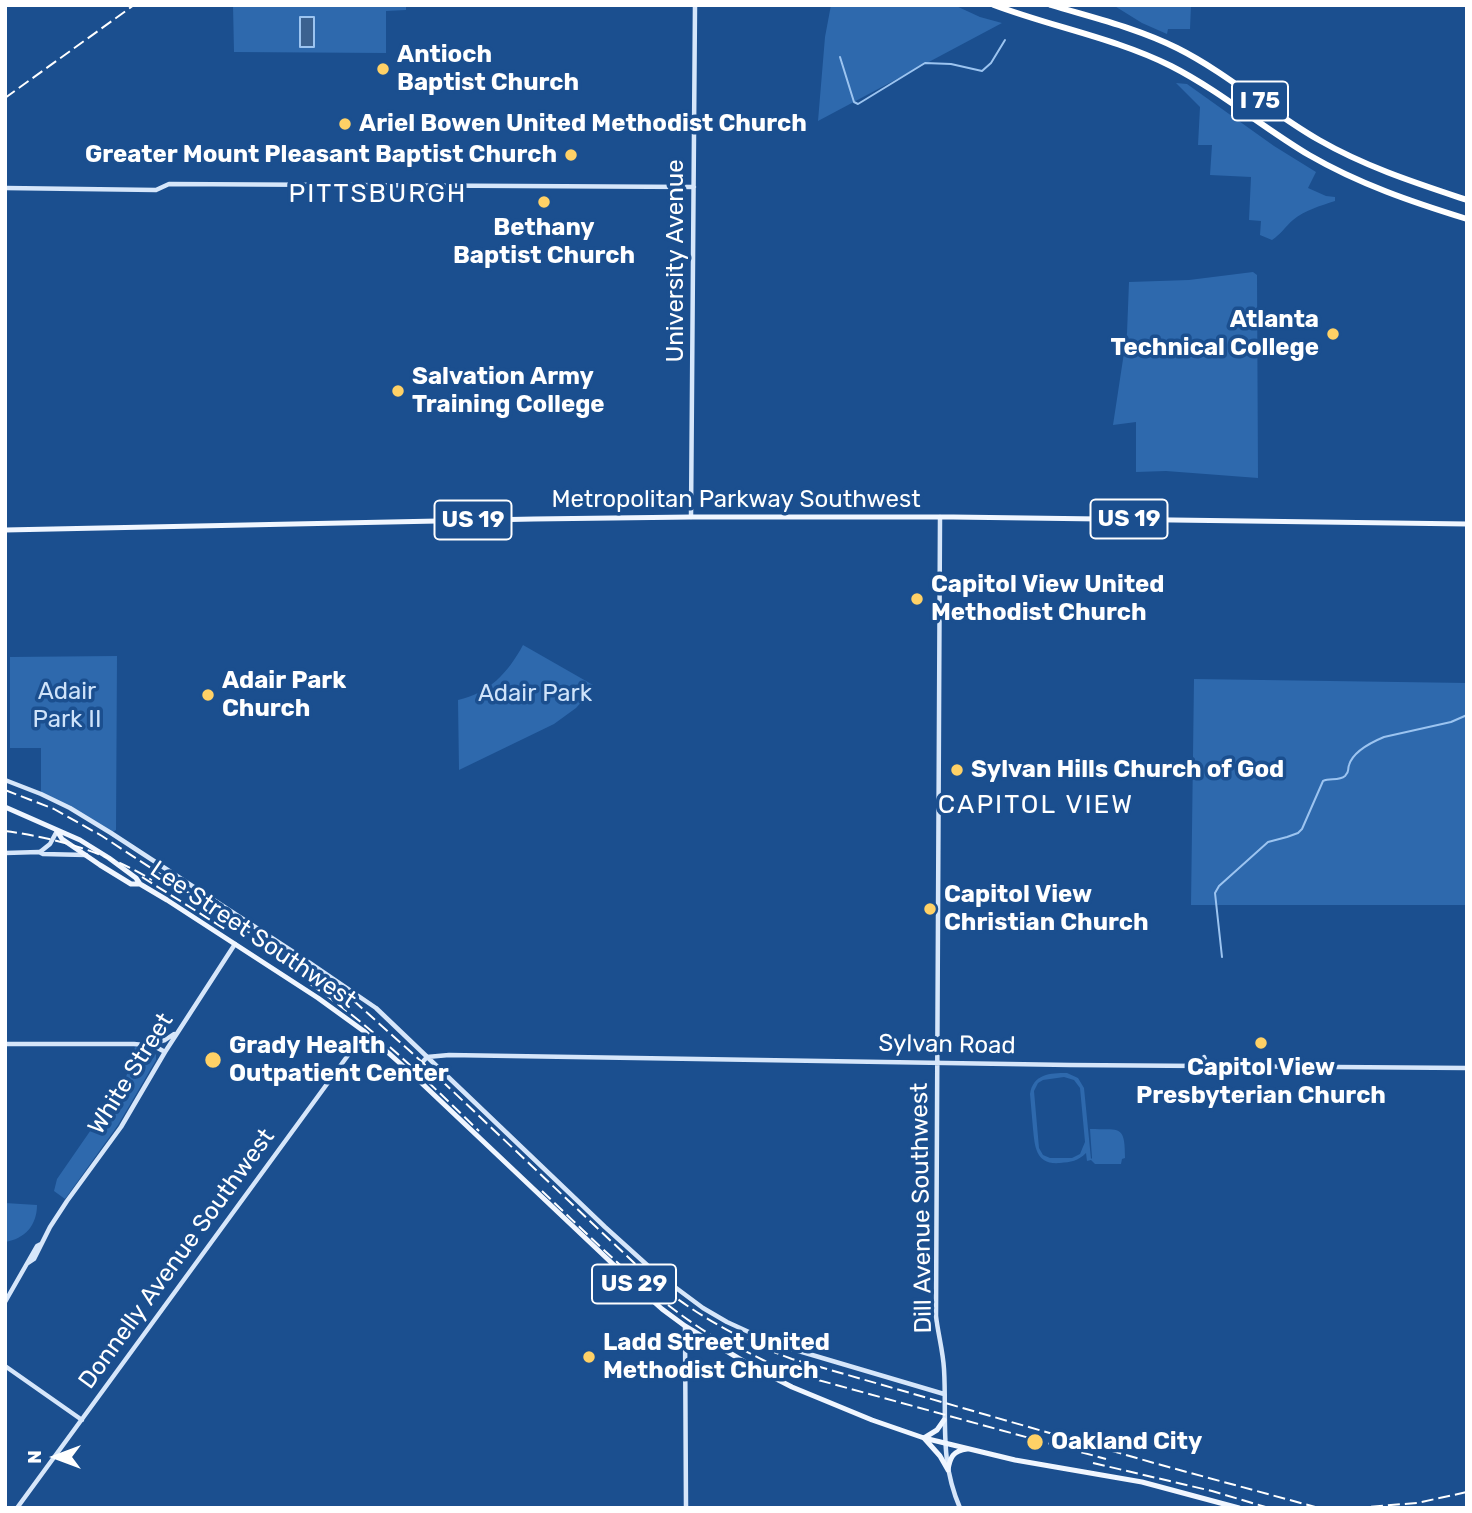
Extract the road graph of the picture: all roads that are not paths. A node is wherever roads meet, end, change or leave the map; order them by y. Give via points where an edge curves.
1 (695, 5) edge
2 (995, 5) edge
3 (1051, 5) edge
4 (694, 187) junction
5 (5, 188) edge
6 (1467, 200) edge
7 (1467, 219) edge
8 (691, 517) junction
9 (940, 517) junction
10 (1467, 524) edge
11 (5, 530) edge
12 (5, 780) edge
13 (5, 807) edge
14 (57, 831) junction
15 (39, 852) junction
16 (5, 853) edge
17 (87, 856) junction
18 (140, 884) junction
19 (235, 944) junction
20 (178, 1031) junction
21 (365, 1032) junction
22 (5, 1044) edge
23 (148, 1045) junction
24 (165, 1052) junction
25 (427, 1057) junction
26 (1204, 1057) dead end
27 (938, 1062) junction
28 (1213, 1066) junction
29 (1467, 1068) edge
30 (412, 1074) junction
31 (5, 1302) edge
32 (685, 1326) junction
33 (5, 1366) edge
34 (944, 1394) junction
35 (82, 1420) junction
36 (944, 1420) junction
37 (923, 1438) junction
38 (945, 1442) junction
39 (973, 1449) junction
40 (948, 1470) junction
41 (17, 1508) edge
42 (686, 1508) edge
43 (960, 1508) edge
44 (1239, 1508) edge

1 - 4 street, University Avenue
2 - 7 highway, I 75 via 1157,59 1337,170 1401,198
3 - 6 highway, I 75 via 1177,48 1343,153
4 - 5 street via 169,184 156,190
4 - 8 street, University Avenue
8 - 9 main road, Metropolitan Parkway Southwest / US 19
8 - 11 main road, Metropolitan Parkway Southwest / US 19
9 - 10 main road, Metropolitan Parkway Southwest / US 19
9 - 27 street, Dill Avenue Southwest
12 - 25 street via 70,808 339,982 376,1008
13 - 14 main road, US 29
14 - 15 street
14 - 17 main road, US 29
14 - 18 main road, Lee Street Southwest / US 29 via 109,858
15 - 16 street
15 - 17 street
17 - 18 main road, US 29 via 131,884
18 - 19 main road, Lee Street Southwest / US 29
19 - 20 street, White Street
19 - 21 main road, Lee Street Southwest / US 29
20 - 23 street
20 - 24 street, White Street
21 - 30 main road, Lee Street Southwest / US 29
21 - 35 street, Donnelly Avenue Southwest
22 - 23 street
23 - 24 street
24 - 31 street, White Street
25 - 27 street, Sylvan Road
25 - 30 street
25 - 34 street via 636,1256 703,1308 775,1344
26 - 28 street
27 - 28 street, Sylvan Road
27 - 34 street, Dill Avenue Southwest via 936,1316
28 - 29 street, Sylvan Road
30 - 32 main road, Lee Street Southwest / US 29 via 635,1285
32 - 37 main road, Lee Street Southwest / US 29 via 792,1387
32 - 42 street
33 - 35 street
34 - 36 street, Dill Avenue Southwest
35 - 41 street, Donnelly Avenue Southwest
36 - 37 main road
36 - 38 street, Dill Avenue Southwest
37 - 38 main road, Lee Street Southwest / US 29
37 - 40 main road
38 - 39 main road, Lee Street Southwest / US 29
38 - 40 street, Dill Avenue Southwest
39 - 40 main road via 955,1452
39 - 44 main road, Lee Street Southwest / US 29 via 1142,1482
40 - 43 street, Dill Avenue Southwest

